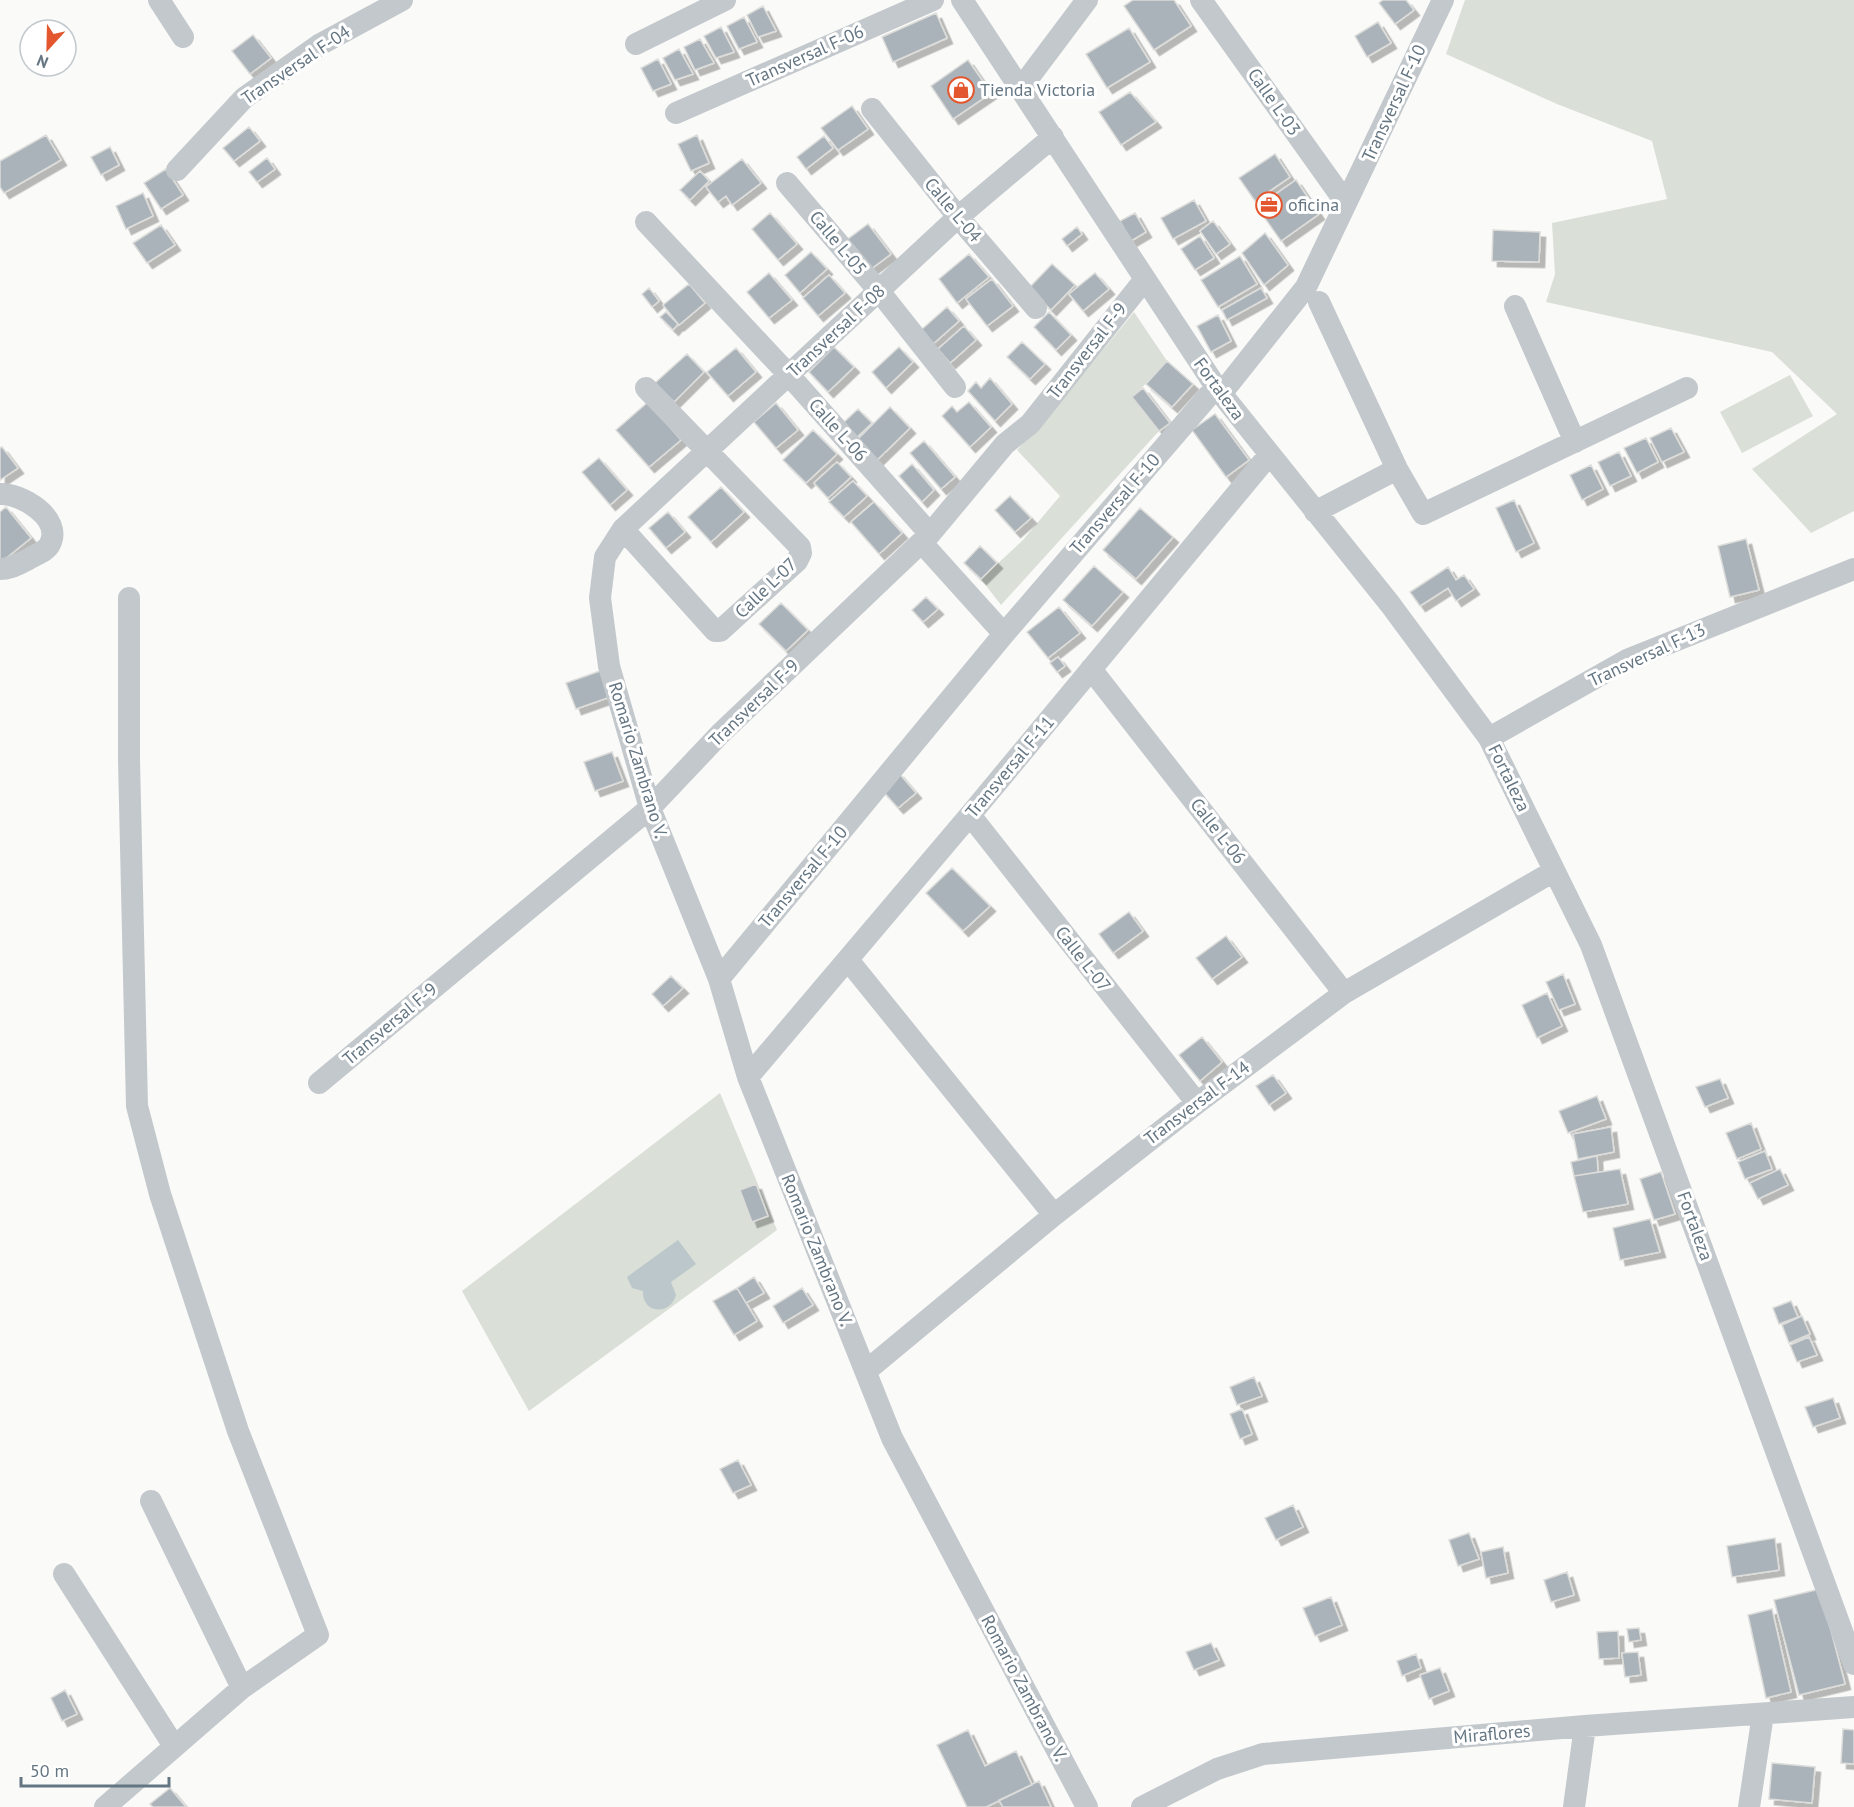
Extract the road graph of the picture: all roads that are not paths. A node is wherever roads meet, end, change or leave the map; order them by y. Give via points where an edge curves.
1 (159, 0) edge
2 (402, 0) edge
3 (725, 0) edge
4 (933, 0) edge
5 (962, 0) edge
6 (1087, 0) edge
7 (1201, 0) edge
8 (1435, 5) edge
9 (183, 37) dead end
10 (636, 44) dead end
11 (1021, 88) junction
12 (872, 110) dead end
13 (676, 113) dead end
14 (1053, 137) junction
15 (177, 170) dead end
16 (788, 183) dead end
17 (1346, 203) junction
18 (958, 217) junction
19 (646, 222) dead end
20 (1145, 279) junction
21 (879, 291) junction
22 (1319, 302) dead end
23 (1515, 306) dead end
24 (1036, 308) dead end
25 (788, 375) junction
26 (955, 387) dead end
27 (646, 388) dead end
28 (1687, 388) dead end
29 (1218, 391) junction
30 (1575, 442) junction
31 (704, 451) junction
32 (1269, 455) junction
33 (1397, 469) junction
34 (0, 494) edge
35 (1315, 512) junction
36 (623, 529) junction
37 (926, 539) junction
38 (0, 569) edge
39 (1854, 569) edge
40 (129, 598) dead end
41 (1004, 634) junction
42 (1091, 669) junction
43 (1489, 738) junction
44 (650, 808) junction
45 (970, 815) junction
46 (1554, 871) junction
47 (848, 960) junction
48 (719, 979) junction
49 (1344, 993) junction
50 (748, 1077) junction
51 (319, 1083) dead end
52 (1197, 1103) junction
53 (1053, 1215) junction
54 (866, 1371) junction
55 (151, 1501) dead end
56 (64, 1574) dead end
57 (1854, 1664) edge
58 (242, 1688) junction
59 (1854, 1707) edge
60 (1763, 1714) junction
61 (1585, 1726) junction
62 (174, 1746) junction
63 (105, 1807) edge
64 (1087, 1807) edge
65 (1142, 1807) edge
66 (1574, 1807) edge
67 (1749, 1807) edge

1 - 9 street
2 - 15 street, Transversal F-04 via 319,45 244,98
3 - 10 street
4 - 13 street, Transversal F-06
5 - 11 street, Fortaleza
6 - 11 street
7 - 17 street, Calle L-03
8 - 17 street, Transversal F-10
11 - 14 street, Fortaleza
12 - 18 street, Calle L-04
14 - 18 street, Transversal F-08
14 - 20 street, Fortaleza
16 - 21 street, Calle L-05
17 - 29 street, Transversal F-10 via 1306,287
18 - 21 street, Transversal F-08
18 - 24 street, Calle L-04
19 - 25 street, Calle L-06
20 - 29 street, Fortaleza
20 - 37 street, Transversal F-9 via 1030,424 1005,444
21 - 25 street, Transversal F-08
21 - 26 street, Calle L-05
22 - 33 street
23 - 30 street
25 - 31 street, Transversal F-08
25 - 37 street, Calle L-06
27 - 31 street, Calle L-07
28 - 30 street
29 - 32 street, Fortaleza
29 - 41 street, Transversal F-10
30 - 33 street via 1423,514
31 - 36 street, Transversal F-08
31 - 36 street, Calle L-07 via 800,547 797,561 720,631 715,631
32 - 35 street, Fortaleza
32 - 42 street, Transversal F-11
33 - 35 street
34 - 38 street via 31,502 52,535 46,549 11,568
35 - 43 street, Fortaleza via 1390,604
36 - 44 street, Romario Zambrano V. via 605,556 600,598 609,666
37 - 41 street, Calle L-06
37 - 44 street, Transversal F-9 via 720,734
39 - 43 street, Transversal F-13 via 1627,660
40 - 58 street via 137,1106 160,1194 238,1431 318,1635
41 - 48 street, Transversal F-10
42 - 45 street, Transversal F-11
42 - 49 street, Calle L-06
43 - 46 street, Fortaleza
44 - 48 street, Romario Zambrano V.
44 - 51 street, Transversal F-9
45 - 47 street, Transversal F-11
45 - 52 street, Calle L-07
46 - 49 street, Transversal F-14
46 - 57 street, Fortaleza via 1591,945
47 - 50 street, Transversal F-11
47 - 53 street
48 - 50 street, Romario Zambrano V.
49 - 52 street, Transversal F-14
50 - 54 street, Romario Zambrano V.
52 - 53 street, Transversal F-14
53 - 54 street, Transversal F-14
54 - 64 street, Romario Zambrano V. via 892,1438
55 - 58 street
56 - 62 street
58 - 62 street
59 - 60 street, Miraflores
60 - 61 street, Miraflores
60 - 67 street
61 - 65 street, Miraflores via 1263,1754 1217,1769
61 - 66 street
62 - 63 street

